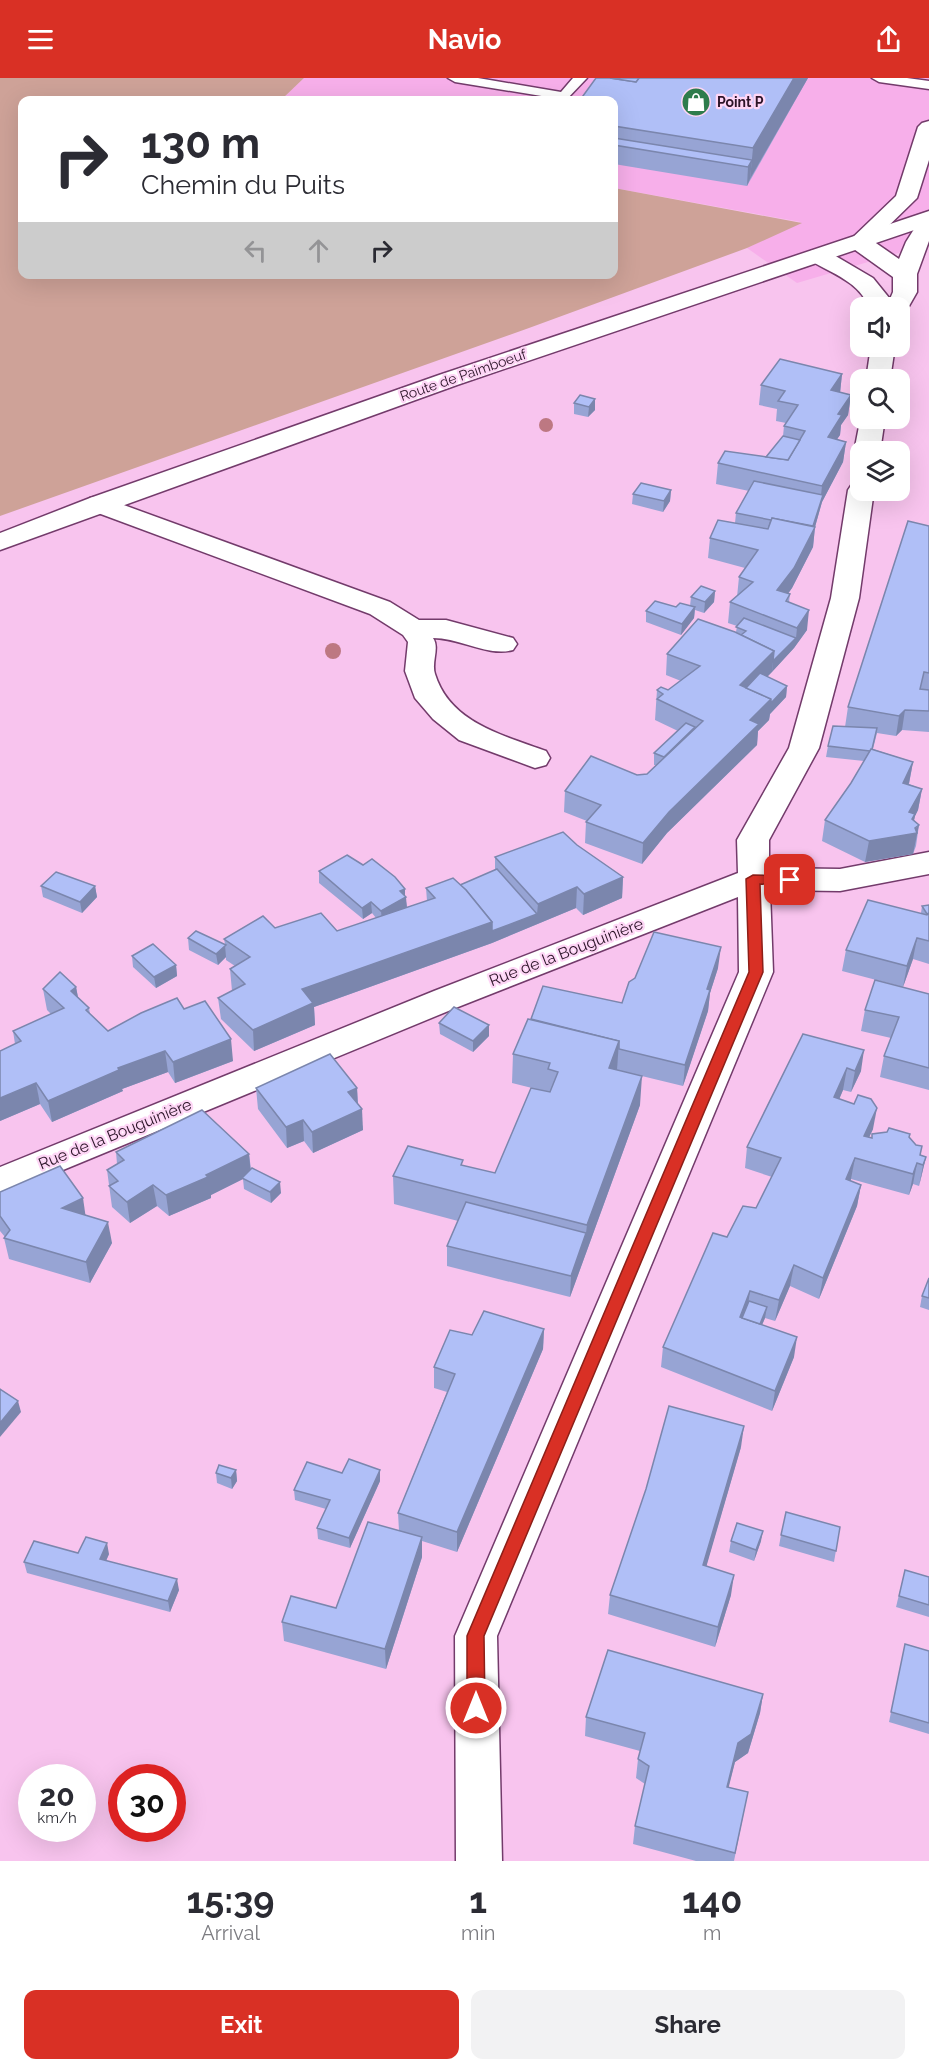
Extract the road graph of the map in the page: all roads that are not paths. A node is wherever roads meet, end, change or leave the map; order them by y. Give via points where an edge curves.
1 (455, 78) edge
2 (580, 78) edge
3 (879, 78) edge
4 (929, 85) edge
5 (558, 96) edge
6 (565, 96) edge
7 (927, 141) edge
8 (906, 198) junction
9 (929, 203) edge
10 (929, 218) edge
11 (929, 223) edge
12 (859, 242) junction
13 (819, 256) junction
14 (904, 274) junction
15 (879, 297) edge
16 (902, 297) edge
17 (859, 501) edge
18 (99, 504) junction
19 (0, 543) edge
20 (413, 629) junction
21 (503, 644) dead end
22 (535, 758) dead end
23 (929, 863) edge
24 (753, 879) junction
25 (0, 1182) edge
26 (479, 1861) edge

1 - 5 lane
2 - 6 lane
3 - 4 lane
7 - 8 street
8 - 9 street
8 - 12 street
10 - 12 street, Route de Paimboeuf
11 - 14 street
12 - 13 street, Route de Paimboeuf
12 - 14 street
13 - 15 street via 850,273
13 - 18 street, Route de Paimboeuf via 448,380
14 - 16 street
17 - 24 street via 845,598 804,748 753,840
18 - 19 street, Route de Paimboeuf
18 - 20 street via 380,608
20 - 21 street via 446,629
20 - 22 street via 422,642 419,670 430,698 443,712 469,734
23 - 24 street via 840,880
24 - 25 street, Rue de la Bouguinière via 435,1003
24 - 26 street via 756,972 476,1636

